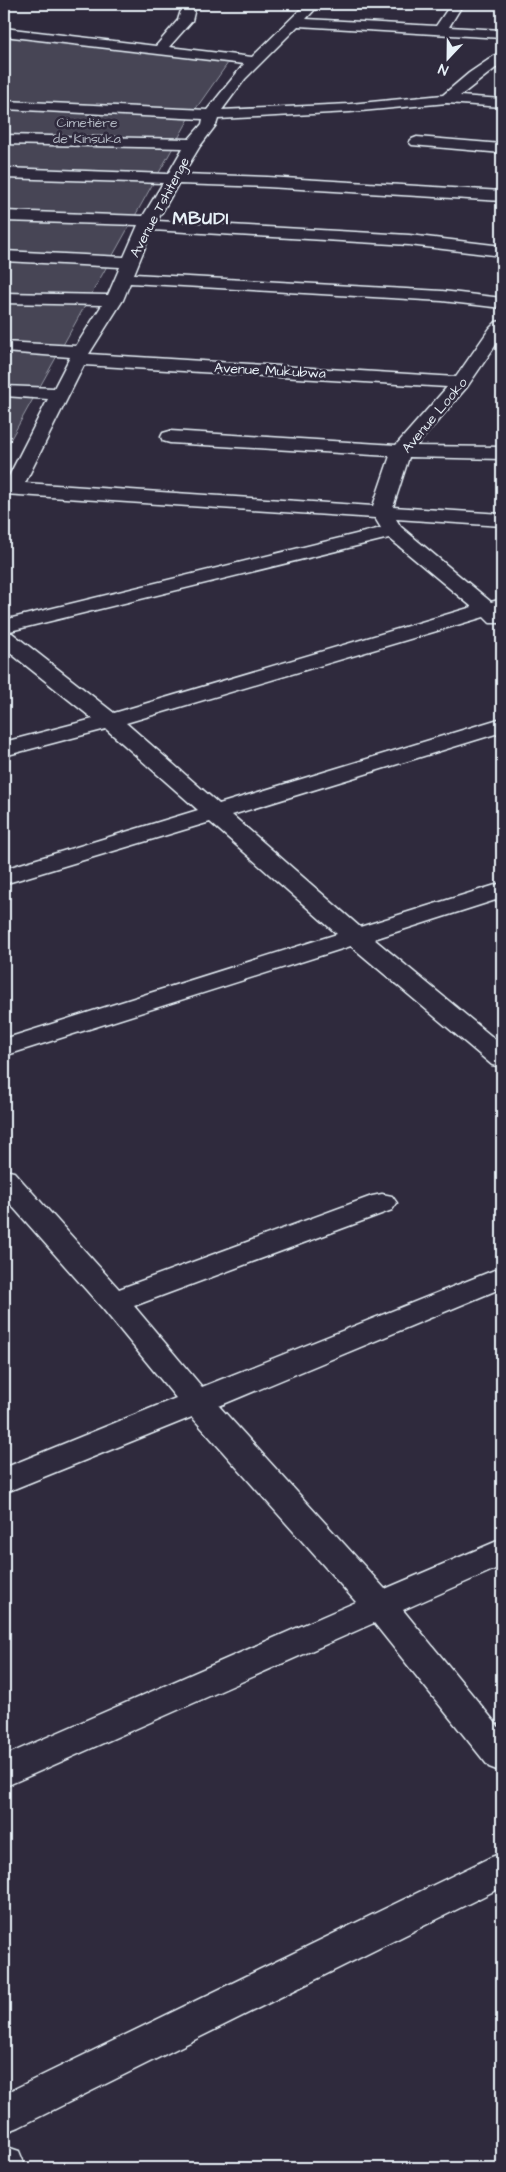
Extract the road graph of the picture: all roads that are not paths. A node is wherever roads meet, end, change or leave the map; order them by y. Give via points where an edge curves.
1 (189, 4) edge
2 (313, 4) edge
3 (457, 4) edge
4 (295, 22) junction
5 (440, 31) junction
6 (4, 32) edge
7 (502, 34) edge
8 (160, 49) junction
9 (502, 57) edge
10 (253, 62) junction
11 (447, 99) junction
12 (502, 103) edge
13 (4, 105) edge
14 (211, 115) junction
15 (4, 139) edge
16 (417, 142) dead end
17 (193, 144) junction
18 (502, 149) edge
19 (4, 173) edge
20 (174, 179) junction
21 (502, 196) edge
22 (4, 216) edge
23 (147, 223) junction
24 (502, 251) edge
25 (4, 256) edge
26 (130, 262) junction
27 (123, 278) junction
28 (4, 298) edge
29 (114, 300) junction
30 (502, 303) edge
31 (502, 326) edge
32 (4, 347) edge
33 (79, 356) junction
34 (462, 383) junction
35 (4, 391) edge
36 (60, 394) junction
37 (170, 438) dead end
38 (401, 451) junction
39 (502, 453) edge
40 (8, 488) edge
41 (381, 512) junction
42 (502, 520) edge
43 (393, 531) junction
44 (497, 612) edge
45 (4, 626) edge
46 (4, 638) edge
47 (110, 721) junction
48 (502, 726) edge
49 (4, 749) edge
50 (216, 812) junction
51 (4, 877) edge
52 (502, 890) edge
53 (355, 936) junction
54 (4, 1048) edge
55 (502, 1059) edge
56 (4, 1179) edge
57 (382, 1203) dead end
58 (502, 1277) edge
59 (114, 1302) junction
60 (196, 1401) junction
61 (4, 1480) edge
62 (502, 1552) edge
63 (380, 1606) junction
64 (502, 1757) edge
65 (4, 1772) edge
66 (502, 1869) edge
67 (4, 2114) edge

1 - 8 street via 186,21
2 - 4 street, Avenue Tshitenge
3 - 5 street
4 - 5 street
4 - 10 street, Avenue Tshitenge
5 - 7 street
6 - 8 street
8 - 10 street
9 - 11 street
10 - 14 street, Avenue Tshitenge
11 - 12 street
11 - 14 street
13 - 14 street
14 - 17 street, Avenue Tshitenge via 208,125
15 - 17 street
16 - 18 street
17 - 20 street, Avenue Tshitenge
19 - 20 street
20 - 21 street
20 - 23 street, Avenue Tshitenge
22 - 23 street
23 - 24 street via 409,240
23 - 26 street, Avenue Tshitenge
25 - 26 street
26 - 27 street, Avenue Tshitenge
27 - 29 street, Avenue Tshitenge
27 - 30 street via 442,296
28 - 29 street
29 - 33 street, Avenue Tshitenge
31 - 34 street, Avenue Looko
32 - 33 street, Avenue Mukubwa
33 - 34 street, Avenue Mukubwa
33 - 36 street, Avenue Tshitenge
34 - 38 street, Avenue Looko
35 - 36 street
36 - 40 street, Avenue Tshitenge
37 - 38 street
38 - 39 street
38 - 41 street, Avenue Looko
40 - 41 street
41 - 42 street
41 - 43 street
43 - 44 street
43 - 45 street
44 - 47 street
46 - 47 street
47 - 49 street
47 - 50 street
48 - 50 street
50 - 51 street
50 - 53 street
52 - 53 street
53 - 54 street
53 - 55 street
56 - 59 street
57 - 59 street
58 - 60 street
59 - 60 street
60 - 61 street
60 - 63 street
62 - 63 street
63 - 64 street
63 - 65 street
66 - 67 street

